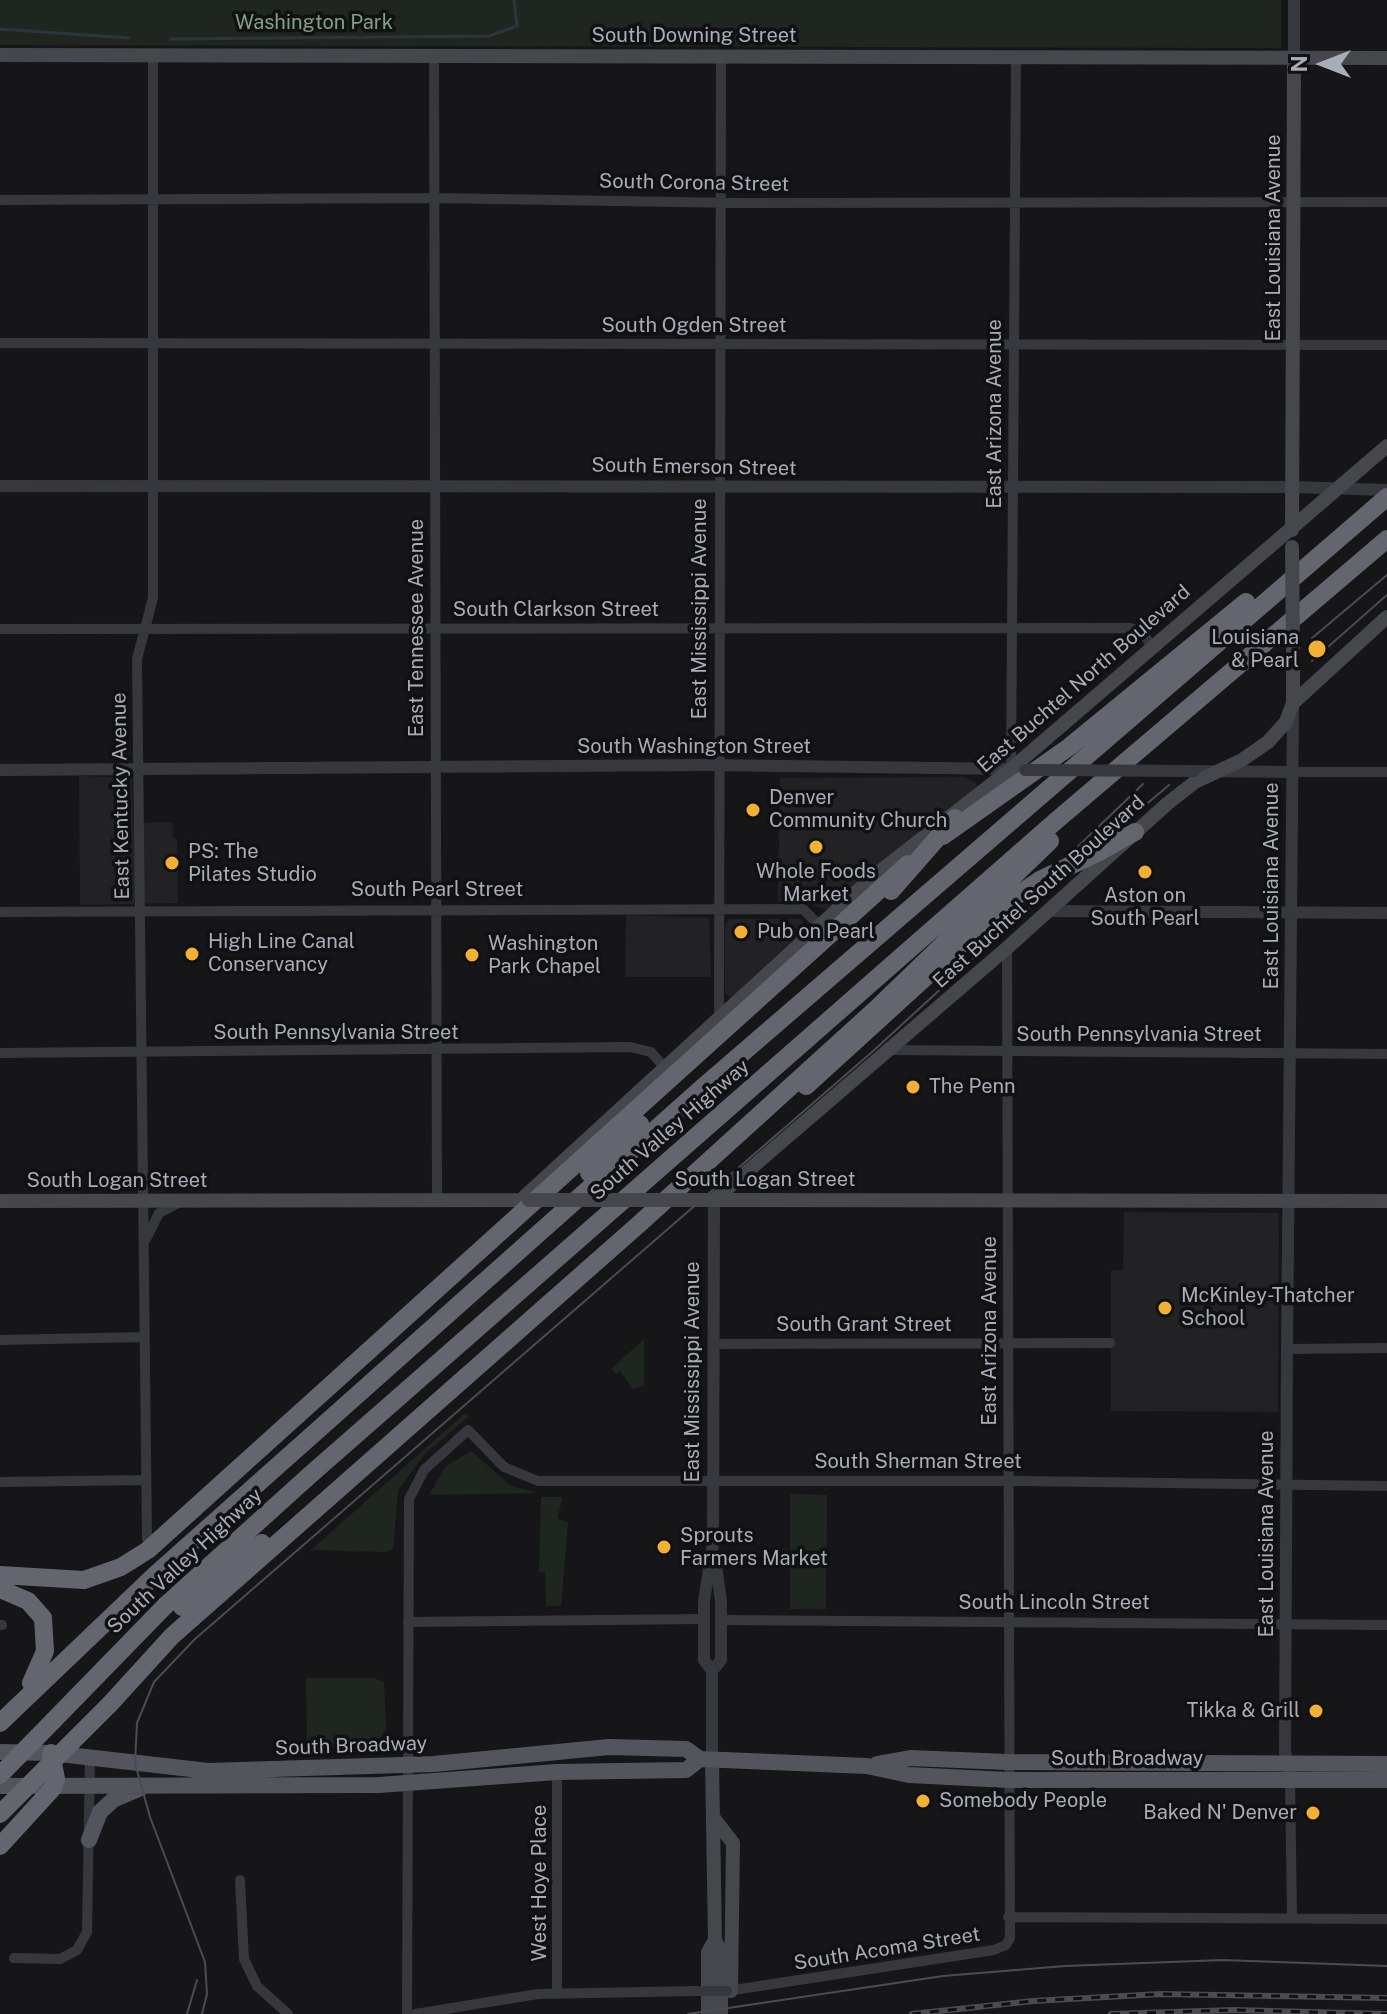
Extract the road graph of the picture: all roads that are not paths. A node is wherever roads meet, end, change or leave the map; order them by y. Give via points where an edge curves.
1 (1294, 0) edge
2 (0, 55) edge
3 (153, 55) junction
4 (434, 56) junction
5 (721, 56) junction
6 (1016, 58) junction
7 (1387, 58) edge
8 (1294, 59) junction
9 (434, 198) junction
10 (0, 200) edge
11 (153, 200) junction
12 (722, 202) junction
13 (1015, 202) junction
14 (1387, 202) edge
15 (1294, 203) junction
16 (0, 343) edge
17 (153, 343) junction
18 (434, 343) junction
19 (721, 344) junction
20 (1294, 345) junction
21 (1387, 345) edge
22 (1013, 346) junction
23 (1387, 446) edge
24 (435, 485) junction
25 (0, 486) edge
26 (152, 487) junction
27 (1293, 487) junction
28 (721, 488) junction
29 (1013, 488) junction
30 (1338, 488) junction
31 (1387, 490) edge
32 (1387, 497) edge
33 (1292, 528) junction
34 (1343, 534) junction
35 (1387, 539) edge
36 (1387, 617) edge
37 (434, 628) junction
38 (720, 628) junction
39 (1013, 628) junction
40 (0, 629) edge
41 (143, 629) junction
42 (1152, 647) junction
43 (1293, 703) junction
44 (1170, 725) junction
45 (435, 767) junction
46 (719, 767) junction
47 (140, 769) junction
48 (0, 770) edge
49 (1018, 770) junction
50 (1215, 771) junction
51 (1293, 772) junction
52 (1387, 772) edge
53 (970, 803) junction
54 (1135, 832) junction
55 (717, 909) junction
56 (435, 910) junction
57 (140, 911) junction
58 (1048, 911) junction
59 (0, 912) edge
60 (1291, 912) junction
61 (1387, 913) edge
62 (819, 925) junction
63 (1007, 948) junction
64 (719, 1017) junction
65 (890, 1050) junction
66 (436, 1051) junction
67 (1007, 1052) junction
68 (0, 1053) edge
69 (141, 1053) junction
70 (1291, 1054) junction
71 (1387, 1054) edge
72 (664, 1067) junction
73 (1008, 1199) junction
74 (437, 1200) junction
75 (525, 1200) junction
76 (710, 1200) junction
77 (0, 1201) edge
78 (185, 1201) junction
79 (1288, 1201) junction
80 (1387, 1201) edge
81 (143, 1202) junction
82 (638, 1225) junction
83 (143, 1249) junction
84 (523, 1250) junction
85 (144, 1337) junction
86 (0, 1340) edge
87 (1008, 1343) junction
88 (1110, 1343) dead end
89 (714, 1344) junction
90 (1387, 1348) edge
91 (1287, 1349) junction
92 (397, 1438) junction
93 (146, 1480) junction
94 (713, 1480) junction
95 (1008, 1481) junction
96 (0, 1482) edge
97 (1287, 1484) junction
98 (1387, 1486) edge
99 (147, 1539) dead end
100 (713, 1543) junction
101 (0, 1575) edge
102 (0, 1589) edge
103 (704, 1619) junction
104 (721, 1620) junction
105 (1008, 1621) junction
106 (408, 1622) junction
107 (1286, 1623) junction
108 (1387, 1625) edge
109 (721, 1660) junction
110 (712, 1671) junction
111 (74, 1700) junction
112 (1, 1722) edge
113 (3, 1753) edge
114 (51, 1753) junction
115 (90, 1757) junction
116 (706, 1759) junction
117 (1008, 1762) junction
118 (408, 1764) junction
119 (1387, 1764) edge
120 (867, 1766) junction
121 (557, 1772) junction
122 (1289, 1772) junction
123 (0, 1775) edge
124 (1008, 1780) junction
125 (1387, 1780) edge
126 (407, 1784) junction
127 (0, 1786) edge
128 (90, 1786) junction
129 (146, 1786) junction
130 (53, 1788) junction
131 (0, 1814) edge
132 (713, 1817) junction
133 (89, 1840) junction
134 (0, 1846) edge
135 (240, 1880) dead end
136 (1008, 1917) junction
137 (1292, 1917) junction
138 (1387, 1919) edge
139 (715, 1940) junction
140 (14, 1958) dead end
141 (729, 1991) junction
142 (557, 1994) junction
143 (288, 2014) edge
144 (407, 2014) edge
145 (415, 2014) edge
146 (708, 2014) edge
147 (721, 2014) edge

1 - 8 street, East Louisiana Avenue
2 - 3 main road, South Downing Street
3 - 4 main road, South Downing Street
3 - 11 street, East Kentucky Avenue
4 - 5 main road, South Downing Street
4 - 9 street, East Tennessee Avenue
5 - 6 main road, South Downing Street
5 - 12 street, East Mississippi Avenue
6 - 8 main road, South Downing Street
6 - 13 street, East Arizona Avenue
7 - 8 main road, South Downing Street
8 - 15 main road, East Louisiana Avenue
9 - 11 street, South Corona Street
9 - 12 street, South Corona Street
9 - 18 street, East Tennessee Avenue
10 - 11 street, South Corona Street
11 - 17 street, East Kentucky Avenue
12 - 13 street, South Corona Street
12 - 19 street, East Mississippi Avenue
13 - 15 street, South Corona Street
13 - 22 street, East Arizona Avenue
14 - 15 street, South Corona Street
15 - 20 main road, East Louisiana Avenue
16 - 17 street, South Ogden Street
17 - 18 street, South Ogden Street
17 - 26 street, East Kentucky Avenue
18 - 19 street, South Ogden Street
18 - 24 street, East Tennessee Avenue
19 - 22 street, South Ogden Street
19 - 28 street, East Mississippi Avenue
20 - 21 street, South Ogden Street
20 - 22 street, South Ogden Street
20 - 27 main road, East Louisiana Avenue
22 - 29 street, East Arizona Avenue
23 - 30 main road, East Buchtel North Boulevard
24 - 26 street, South Emerson Street
24 - 28 street, South Emerson Street
24 - 37 street, East Tennessee Avenue
25 - 26 street, South Emerson Street
26 - 41 street, East Kentucky Avenue via 153,598
27 - 29 street, South Emerson Street
27 - 30 street, South Emerson Street
27 - 33 main road, East Louisiana Avenue
28 - 29 street, South Emerson Street
28 - 38 street, East Mississippi Avenue
29 - 39 street, East Arizona Avenue
30 - 31 street, South Emerson Street
30 - 33 main road, East Buchtel North Boulevard
32 - 34 highway, South Valley Highway
33 - 42 main road, East Buchtel North Boulevard
33 - 43 main road, East Louisiana Avenue, bridge
34 - 84 highway, South Valley Highway via 917,899
34 - 101 highway via 1231,613 1069,747 899,871 137,1559 110,1572 69,1581
35 - 44 highway, South Valley Highway
36 - 43 main road, East Buchtel South Boulevard
37 - 38 street, South Clarkson Street
37 - 41 street, South Clarkson Street
37 - 45 street, East Tennessee Avenue
38 - 39 street, South Clarkson Street
38 - 46 street, East Mississippi Avenue
39 - 42 street, South Clarkson Street via 1131,628 1143,633
39 - 49 street, East Arizona Avenue
40 - 41 street, South Clarkson Street
41 - 47 street, East Kentucky Avenue via 137,659
42 - 49 main road, East Buchtel North Boulevard
43 - 50 main road, East Buchtel South Boulevard via 1286,722 1268,742
43 - 51 street, East Louisiana Avenue
44 - 82 highway via 875,1010
44 - 111 highway, South Valley Highway via 310,1475 165,1606
45 - 46 street, South Washington Street
45 - 47 street, South Washington Street
45 - 56 street, East Tennessee Avenue
46 - 49 street, South Washington Street
46 - 55 street, East Mississippi Avenue
47 - 48 street, South Washington Street
47 - 57 street, East Kentucky Avenue
49 - 50 street, South Washington Street, bridge
49 - 53 main road, East Buchtel North Boulevard
50 - 51 street, South Washington Street
50 - 54 main road, East Buchtel South Boulevard
51 - 52 street, South Washington Street
51 - 60 street, East Louisiana Avenue
53 - 62 main road, East Buchtel North Boulevard
53 - 84 highway, bridge via 891,891 536,1222
54 - 58 main road, East Buchtel South Boulevard
54 - 82 highway, bridge via 1009,901 806,1086
55 - 56 street, South Pearl Street
55 - 62 street, South Pearl Street via 803,909
55 - 64 street, East Mississippi Avenue
56 - 57 street, South Pearl Street
56 - 66 street, East Tennessee Avenue
57 - 59 street, South Pearl Street
57 - 69 street, East Kentucky Avenue
58 - 60 street
58 - 63 main road, East Buchtel South Boulevard
60 - 61 street
60 - 70 street, East Louisiana Avenue
62 - 64 main road, East Buchtel North Boulevard
63 - 65 main road, East Buchtel South Boulevard
63 - 67 street, East Arizona Avenue
64 - 72 main road, East Buchtel North Boulevard
65 - 67 street, South Pennsylvania Street
65 - 76 main road, East Buchtel South Boulevard
66 - 69 street, South Pennsylvania Street
66 - 72 street, South Pennsylvania Street via 639,1048 651,1052
66 - 74 street, East Tennessee Avenue
67 - 70 street, South Pennsylvania Street
67 - 73 street, East Arizona Avenue
68 - 69 street, South Pennsylvania Street
69 - 81 street, East Kentucky Avenue
70 - 71 street, South Pennsylvania Street
70 - 79 street, East Louisiana Avenue
72 - 75 main road, East Buchtel North Boulevard
73 - 76 main road, South Logan Street
73 - 79 main road, South Logan Street
73 - 87 street, East Arizona Avenue
74 - 75 main road, South Logan Street
74 - 78 main road, South Logan Street
75 - 76 main road, South Logan Street, bridge
76 - 89 street, East Mississippi Avenue
77 - 81 main road, South Logan Street
78 - 81 main road, South Logan Street
78 - 83 street via 159,1213
79 - 80 main road, South Logan Street
79 - 91 street, East Louisiana Avenue
81 - 83 street, East Kentucky Avenue
82 - 92 highway
83 - 85 street, East Kentucky Avenue
84 - 112 highway, South Valley Highway via 155,1575
85 - 86 street
85 - 93 street, East Kentucky Avenue
87 - 88 street, South Grant Street
87 - 89 street, South Grant Street
87 - 95 street, East Arizona Avenue
89 - 94 street, East Mississippi Avenue
90 - 91 street
91 - 97 street, East Louisiana Avenue
92 - 111 highway via 222,1572
92 - 131 highway, bridge via 172,1636
93 - 96 street
93 - 99 street, East Kentucky Avenue
94 - 95 street, South Sherman Street
94 - 100 street, East Mississippi Avenue
94 - 106 street, South Sherman Street via 530,1479 504,1467 468,1430 431,1462 412,1488
95 - 97 street, South Sherman Street
95 - 105 street, East Arizona Avenue
97 - 98 street, South Sherman Street
97 - 107 street, East Louisiana Avenue
100 - 103 street, East Mississippi Avenue
100 - 104 street, East Mississippi Avenue
102 - 112 highway via 18,1594 36,1609 47,1639 36,1673
103 - 106 street
103 - 109 street via 714,1625
103 - 110 street, East Mississippi Avenue via 704,1660
104 - 105 street, South Lincoln Street
104 - 109 street, East Mississippi Avenue
105 - 107 street, South Lincoln Street
105 - 117 street, East Arizona Avenue
106 - 118 street
107 - 108 street, South Lincoln Street
107 - 122 street, East Louisiana Avenue
109 - 110 street
110 - 116 street, East Mississippi Avenue
111 - 123 highway, South Valley Highway, bridge
113 - 114 main road, South Broadway
114 - 115 main road, South Broadway
114 - 130 highway
115 - 118 main road, South Broadway via 208,1771
115 - 128 street
116 - 118 main road, South Broadway via 686,1749 609,1747
116 - 120 main road, South Broadway
116 - 121 main road, South Broadway via 686,1770
116 - 132 main road
117 - 120 main road, South Broadway via 910,1758
117 - 122 main road, South Broadway
117 - 124 street, East Arizona Avenue
118 - 126 street
119 - 122 main road, South Broadway
120 - 124 main road, South Broadway via 909,1775
121 - 126 main road, South Broadway
121 - 142 street, West Hoye Place
122 - 124 main road, South Broadway
122 - 125 main road, South Broadway
122 - 137 street
124 - 136 street, East Arizona Avenue
126 - 129 main road, South Broadway
126 - 144 street
127 - 130 main road, South Broadway
128 - 129 main road, South Broadway
128 - 130 main road, South Broadway
128 - 133 street
129 - 133 main road via 106,1806 97,1815
130 - 134 highway
132 - 139 main road
132 - 141 main road via 733,1843
133 - 140 street via 89,1923 83,1941 60,1959
135 - 143 street via 244,1959 257,1986
136 - 137 street
136 - 141 street, South Acoma Street via 1009,1942 994,1950
137 - 138 street
139 - 146 main road via 708,1952
139 - 147 main road via 721,1952
141 - 142 street, South Acoma Street, bridge
142 - 145 street, South Acoma Street

